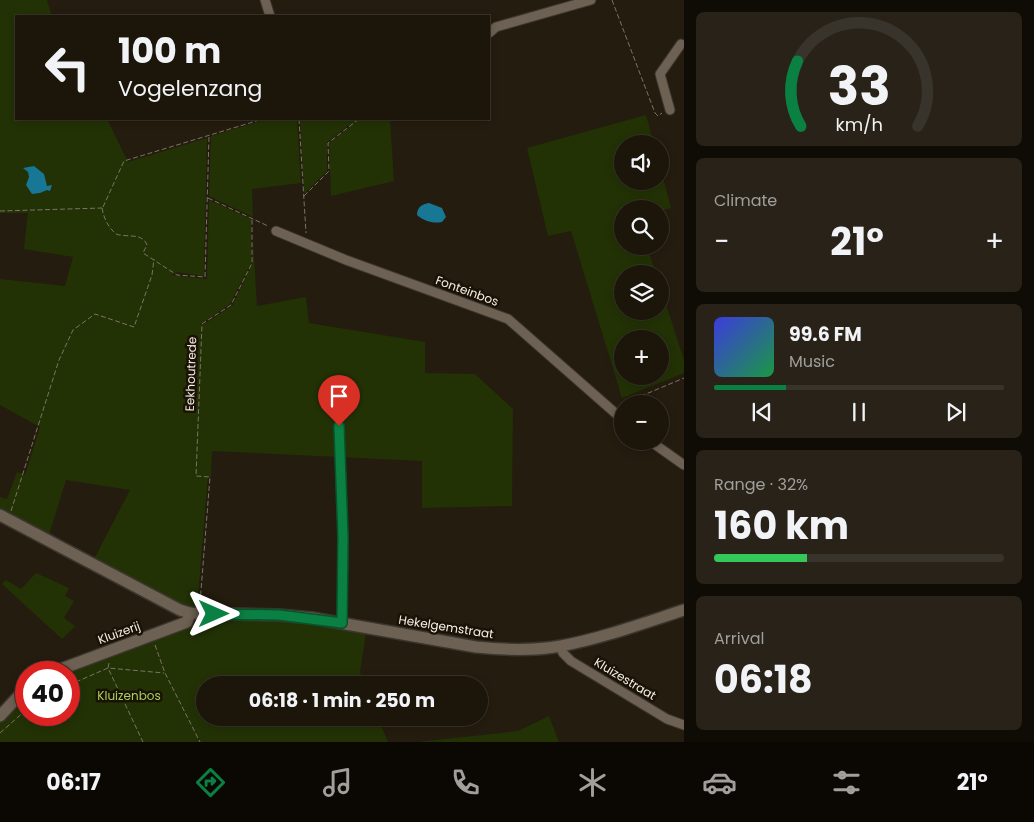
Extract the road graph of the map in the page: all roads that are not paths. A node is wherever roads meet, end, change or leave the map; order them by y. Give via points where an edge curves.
1 (265, 0) edge
2 (591, 0) edge
3 (270, 15) edge
4 (490, 32) edge
5 (683, 43) edge
6 (670, 110) road end
7 (276, 231) road end
8 (614, 413) edge
9 (339, 426) dead end
10 (663, 450) edge
11 (684, 465) edge
12 (4, 517) edge
13 (684, 610) edge
14 (194, 613) junction
15 (342, 623) junction
16 (560, 646) junction
17 (80, 662) edge
18 (15, 700) edge
19 (0, 716) edge
20 (684, 725) edge

1 - 3 street
2 - 4 street via 496,27
5 - 6 street via 660,74
7 - 8 street, Fonteinbos via 508,319
9 - 15 street
10 - 11 street
12 - 14 street, Hekelgemstraat via 180,610
13 - 16 street, Hekelgemstraat via 600,637
14 - 15 street, Hekelgemstraat via 279,615
14 - 17 street, Kluizerij via 187,622
15 - 16 street, Hekelgemstraat via 476,647 528,649
16 - 20 street, Kluizestraat via 571,661 667,719
18 - 19 street

